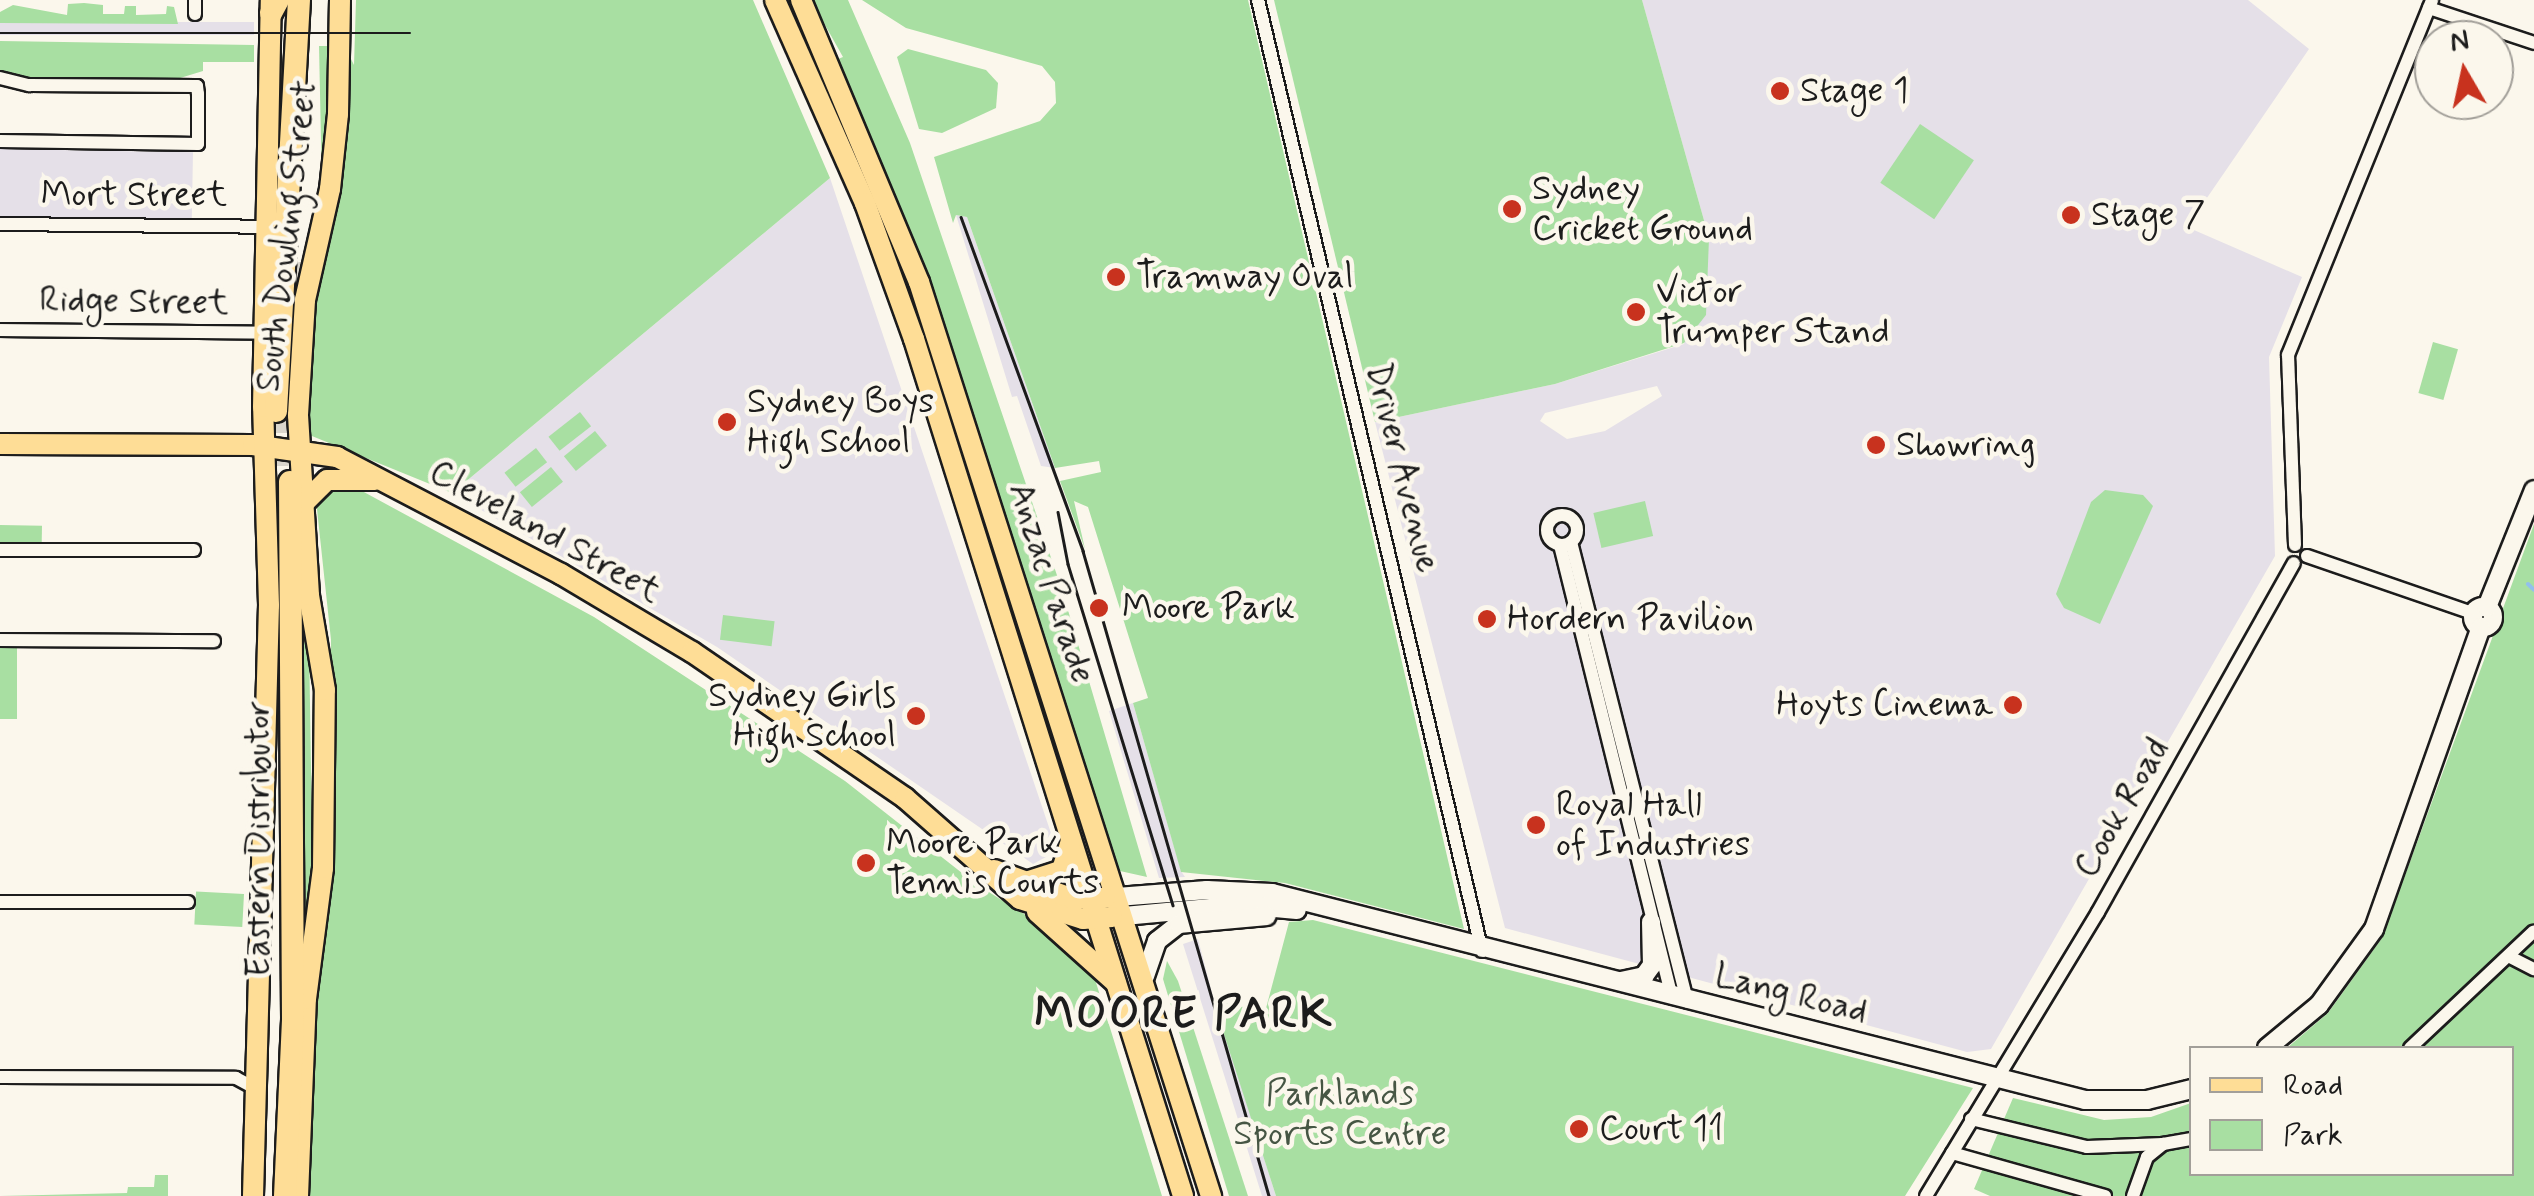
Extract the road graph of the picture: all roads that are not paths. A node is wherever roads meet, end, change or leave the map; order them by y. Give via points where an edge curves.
1 (299, 0) edge
2 (312, 0) edge
3 (340, 0) edge
4 (775, 0) edge
5 (801, 0) edge
6 (1258, 0) edge
7 (273, 4) edge
8 (2430, 4) edge
9 (2534, 42) edge
10 (0, 78) edge
11 (0, 141) edge
12 (0, 224) edge
13 (268, 226) junction
14 (301, 256) tunnel mouth
15 (0, 330) edge
16 (266, 333) junction
17 (276, 411) tunnel mouth
18 (0, 444) edge
19 (266, 446) junction
20 (300, 449) junction
21 (381, 481) junction
22 (290, 482) dead end
23 (2534, 490) edge
24 (303, 504) junction
25 (2528, 525) edge
26 (0, 550) edge
27 (194, 550) dead end
28 (2301, 560) junction
29 (2480, 616) junction
30 (0, 640) edge
31 (214, 640) dead end
32 (280, 650) tunnel mouth
33 (1071, 831) junction
34 (1024, 890) junction
35 (0, 902) edge
36 (188, 902) dead end
37 (1120, 907) junction
38 (1097, 909) junction
39 (1318, 915) junction
40 (1651, 922) junction
41 (1376, 924) junction
42 (2534, 932) edge
43 (1482, 951) junction
44 (2512, 958) junction
45 (2534, 969) edge
46 (1144, 976) junction
47 (1611, 982) junction
48 (1679, 999) junction
49 (1127, 1002) junction
50 (2269, 1046) edge
51 (2412, 1046) edge
52 (261, 1060) junction
53 (0, 1077) edge
54 (236, 1078) junction
55 (1996, 1078) junction
56 (2189, 1089) edge
57 (259, 1095) junction
58 (1972, 1119) junction
59 (2189, 1140) edge
60 (2164, 1144) junction
61 (1952, 1153) junction
62 (1933, 1194) edge
63 (253, 1196) edge
64 (272, 1196) edge
65 (285, 1196) edge
66 (298, 1196) edge
67 (1183, 1196) edge
68 (1211, 1196) edge
69 (2105, 1196) edge
70 (2133, 1196) edge

1 - 17 highway
2 - 14 highway
3 - 20 main road, South Dowling Street via 330,189 305,300
4 - 33 main road, Anzac Parade via 881,242
5 - 37 main road, Anzac Parade via 919,282
6 - 43 street, Driver Avenue
7 - 13 main road, South Dowling Street
8 - 9 street
8 - 28 street via 2288,355
10 - 11 street via 30,86 197,86 198,144
12 - 13 street, Mort Street
13 - 16 main road, South Dowling Street
15 - 16 street, Ridge Street
16 - 19 main road, South Dowling Street
18 - 19 main road, Cleveland Street
19 - 20 main road, Cleveland Street
19 - 52 main road, South Dowling Street
20 - 21 main road, Cleveland Street via 337,457
20 - 24 main road, South Dowling Street
21 - 24 main road via 327,480
21 - 34 main road, Cleveland Street via 561,574 692,652 906,798
22 - 65 highway, Eastern Distributor via 293,1000
23 - 25 street
24 - 66 main road, South Dowling Street via 325,690 323,868 306,998
25 - 29 street
26 - 27 street
28 - 29 street
28 - 55 street, Cook Road
29 - 50 street via 2374,929 2319,1005
30 - 31 street
32 - 64 highway, Eastern Distributor
33 - 34 main road via 1062,870
33 - 38 main road, Anzac Parade
34 - 38 main road
34 - 49 main road, Cleveland Street via 1105,968
35 - 36 street
37 - 38 main road
37 - 39 street, Lang Road via 1242,905
37 - 41 street, Lang Road via 1249,890
37 - 46 main road, Anzac Parade
38 - 49 main road, Anzac Parade
39 - 41 street, Lang Road
39 - 46 street via 1179,924 1156,941
40 - 47 street via 1648,972
40 - 48 street
40 - 48 street via 1566,544
41 - 43 street, Lang Road
42 - 44 street
43 - 47 street, Lang Road
44 - 45 street
44 - 51 street
46 - 68 main road, Anzac Parade
47 - 48 street, Lang Road
48 - 55 street, Lang Road
49 - 67 main road, Anzac Parade
52 - 54 street
52 - 57 main road, South Dowling Street
53 - 54 street
54 - 57 street via 254,1085
55 - 56 street, Lang Road via 2103,1102
55 - 58 street, Cook Road
57 - 63 main road, South Dowling Street
58 - 60 street via 2087,1147
58 - 61 street, Cook Road
59 - 60 street
60 - 70 street via 2140,1166
61 - 62 street, Cook Road
61 - 69 street

